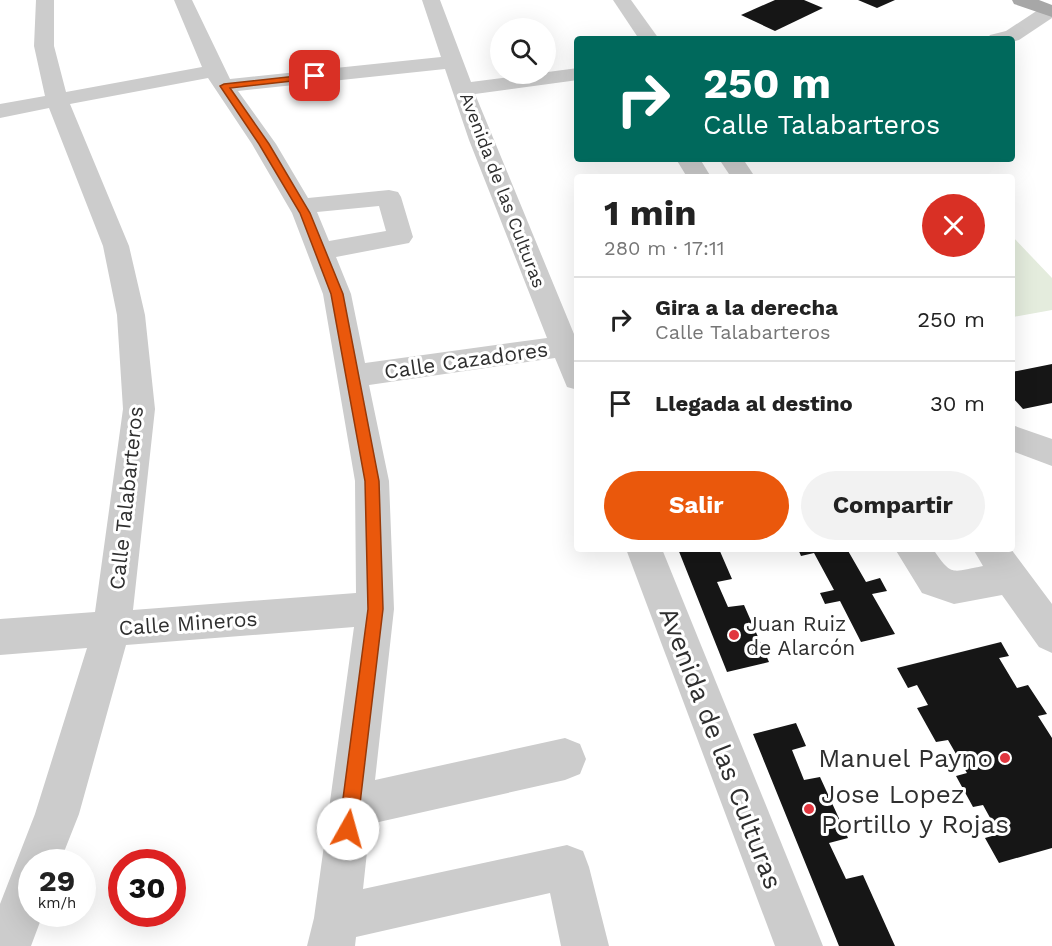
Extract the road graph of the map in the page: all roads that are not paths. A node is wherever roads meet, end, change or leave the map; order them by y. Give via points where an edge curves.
1 (45, 0) edge
2 (183, 0) edge
3 (431, 0) edge
4 (622, 0) edge
5 (1021, 0) edge
6 (1052, 11) edge
7 (647, 36) edge
8 (1012, 36) edge
9 (453, 62) junction
10 (574, 75) edge
11 (219, 79) junction
12 (463, 89) junction
13 (57, 100) junction
14 (0, 111) edge
15 (301, 206) junction
16 (320, 251) junction
17 (571, 345) edge
18 (354, 376) junction
19 (1015, 438) edge
20 (1052, 453) edge
21 (645, 552) edge
22 (915, 552) edge
23 (1001, 563) edge
24 (375, 609) junction
25 (112, 628) junction
26 (1052, 635) edge
27 (0, 638) edge
28 (566, 759) dead end
29 (351, 807) junction
30 (43, 849) edge
31 (18, 917) edge
32 (334, 932) edge
33 (7, 946) edge
34 (585, 946) edge
35 (799, 946) edge

1 - 13 street, Calle Talabarteros via 44,46
2 - 11 street
3 - 9 street, Avenida de las Culturas
4 - 7 street
5 - 6 main road
6 - 8 street
9 - 11 street
9 - 12 street, Avenida de las Culturas
10 - 12 street
11 - 13 street
11 - 15 street
12 - 17 street, Avenida de las Culturas via 481,140
13 - 14 street
13 - 25 street, Calle Talabarteros via 116,246 131,315 139,408
15 - 16 street
15 - 16 street via 389,197 400,237
16 - 18 street via 337,294
17 - 18 street, Calle Cazadores
18 - 24 street via 372,481
19 - 20 street
21 - 35 street, Avenida de las Culturas
22 - 23 street via 935,582 954,588
23 - 26 street
24 - 25 street, Calle Mineros
24 - 29 street
25 - 27 street, Calle Mineros
25 - 30 street, Calle Talabarteros
28 - 29 street
29 - 32 street
31 - 33 street
32 - 34 street via 567,867

